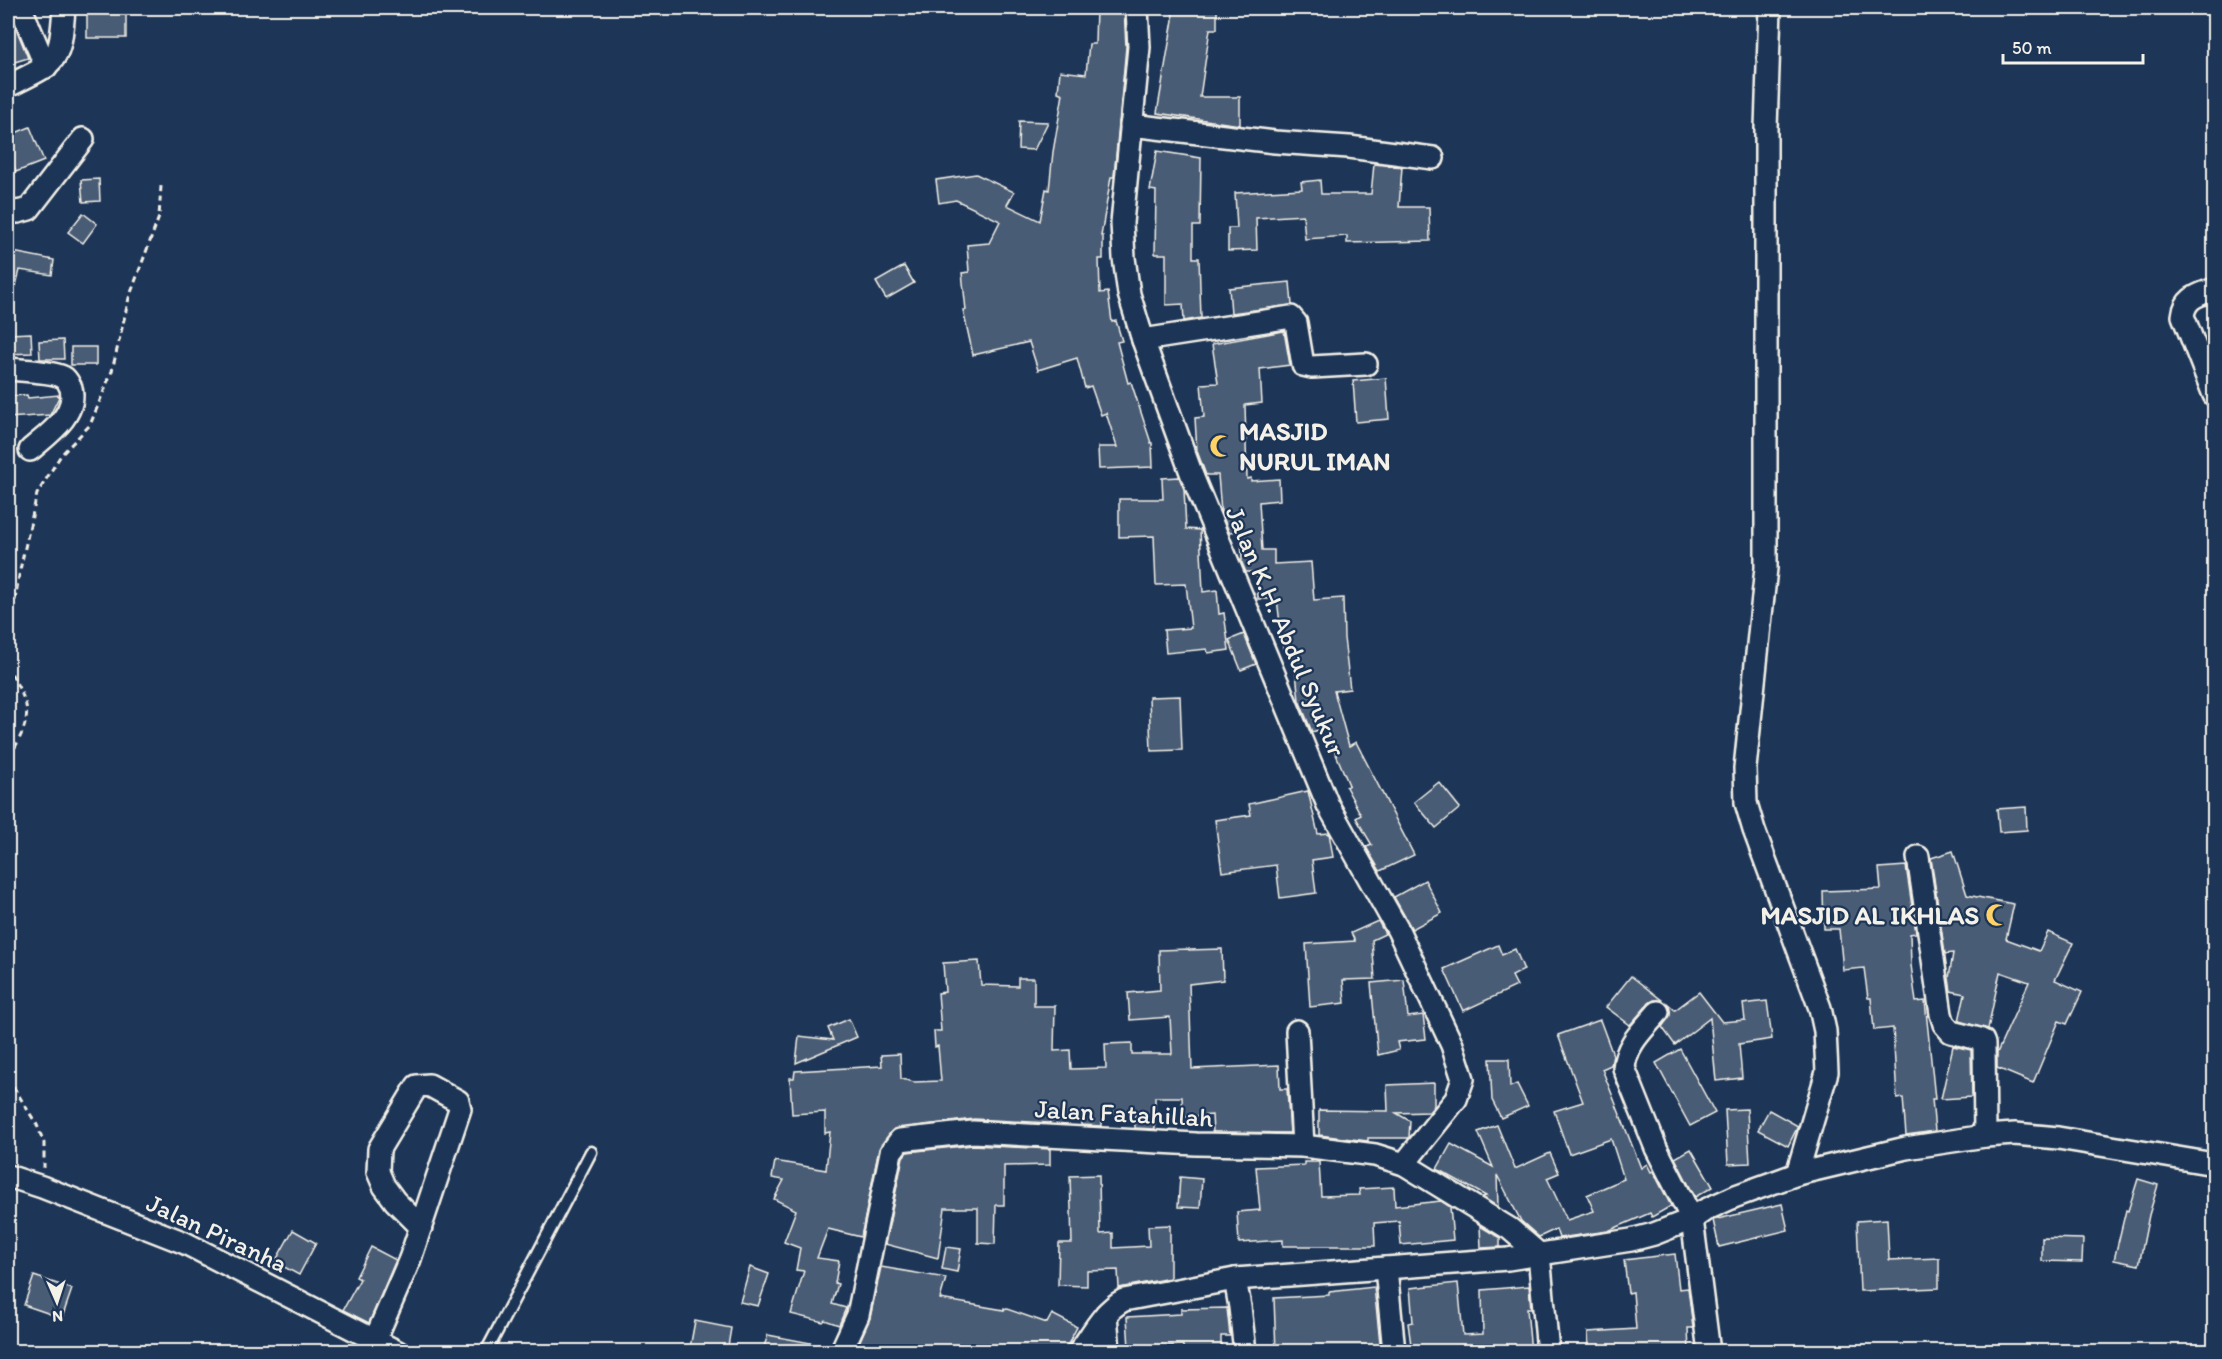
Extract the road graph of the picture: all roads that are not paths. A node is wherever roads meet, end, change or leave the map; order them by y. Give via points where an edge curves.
1 (21, 8) edge
2 (64, 8) edge
3 (1137, 8) edge
4 (1770, 8) edge
5 (46, 67) junction
6 (8, 86) edge
7 (1131, 125) junction
8 (83, 140) dead end
9 (1433, 158) dead end
10 (8, 211) edge
11 (2214, 289) edge
12 (1143, 340) junction
13 (1366, 364) dead end
14 (8, 369) edge
15 (2214, 395) edge
16 (30, 450) dead end
17 (1918, 856) dead end
18 (1658, 1012) dead end
19 (1297, 1031) dead end
20 (1985, 1136) junction
21 (1303, 1146) junction
22 (591, 1152) dead end
23 (1404, 1164) junction
24 (2214, 1164) edge
25 (1797, 1174) junction
26 (8, 1176) edge
27 (1692, 1219) junction
28 (421, 1227) junction
29 (1539, 1254) junction
30 (1386, 1268) junction
31 (1235, 1279) junction
32 (1106, 1314) junction
33 (375, 1340) junction
34 (398, 1352) edge
35 (486, 1352) edge
36 (841, 1352) edge
37 (1079, 1352) edge
38 (1109, 1352) edge
39 (1245, 1352) edge
40 (1394, 1352) edge
41 (1548, 1352) edge
42 (1709, 1352) edge

1 - 5 street
2 - 5 street via 62,39
3 - 7 street, Jalan K.H. Abdul Syukur via 1139,47
4 - 25 street via 1766,128 1766,568 1745,768 1746,803 1754,830 1825,1031 1827,1072
5 - 6 street
7 - 9 street
7 - 12 street, Jalan K.H. Abdul Syukur via 1122,223 1129,294
8 - 10 street via 29,209
11 - 15 street via 2190,299 2183,316
12 - 13 street via 1291,317 1296,323 1303,365
12 - 23 street, Jalan K.H. Abdul Syukur via 1193,478 1328,805 1398,930 1459,1065 1463,1079 1456,1099
14 - 16 street via 62,376 72,392 66,417
17 - 20 street via 1935,986 1944,1024 1951,1032 1984,1044
18 - 27 street via 1633,1041 1625,1055 1624,1068 1656,1148
19 - 21 street
20 - 24 street via 2058,1138
20 - 25 street via 1906,1148
21 - 23 street, Jalan Fatahillah via 1376,1155
21 - 36 street, Jalan Fatahillah via 973,1132 900,1140 891,1152 858,1315
22 - 35 lane
23 - 29 street, Jalan Fatahillah via 1518,1234
25 - 27 street via 1736,1196
26 - 33 street, Jalan Piranha via 185,1243
27 - 29 street via 1630,1240
27 - 42 street
28 - 28 street via 460,1109 458,1101 429,1085 417,1086 379,1149 378,1172 384,1186
28 - 33 street
29 - 30 street
29 - 41 street
30 - 31 street
30 - 40 street
31 - 32 street via 1124,1300
31 - 39 street
32 - 37 street
32 - 38 street
33 - 34 street, Jalan Piranha

